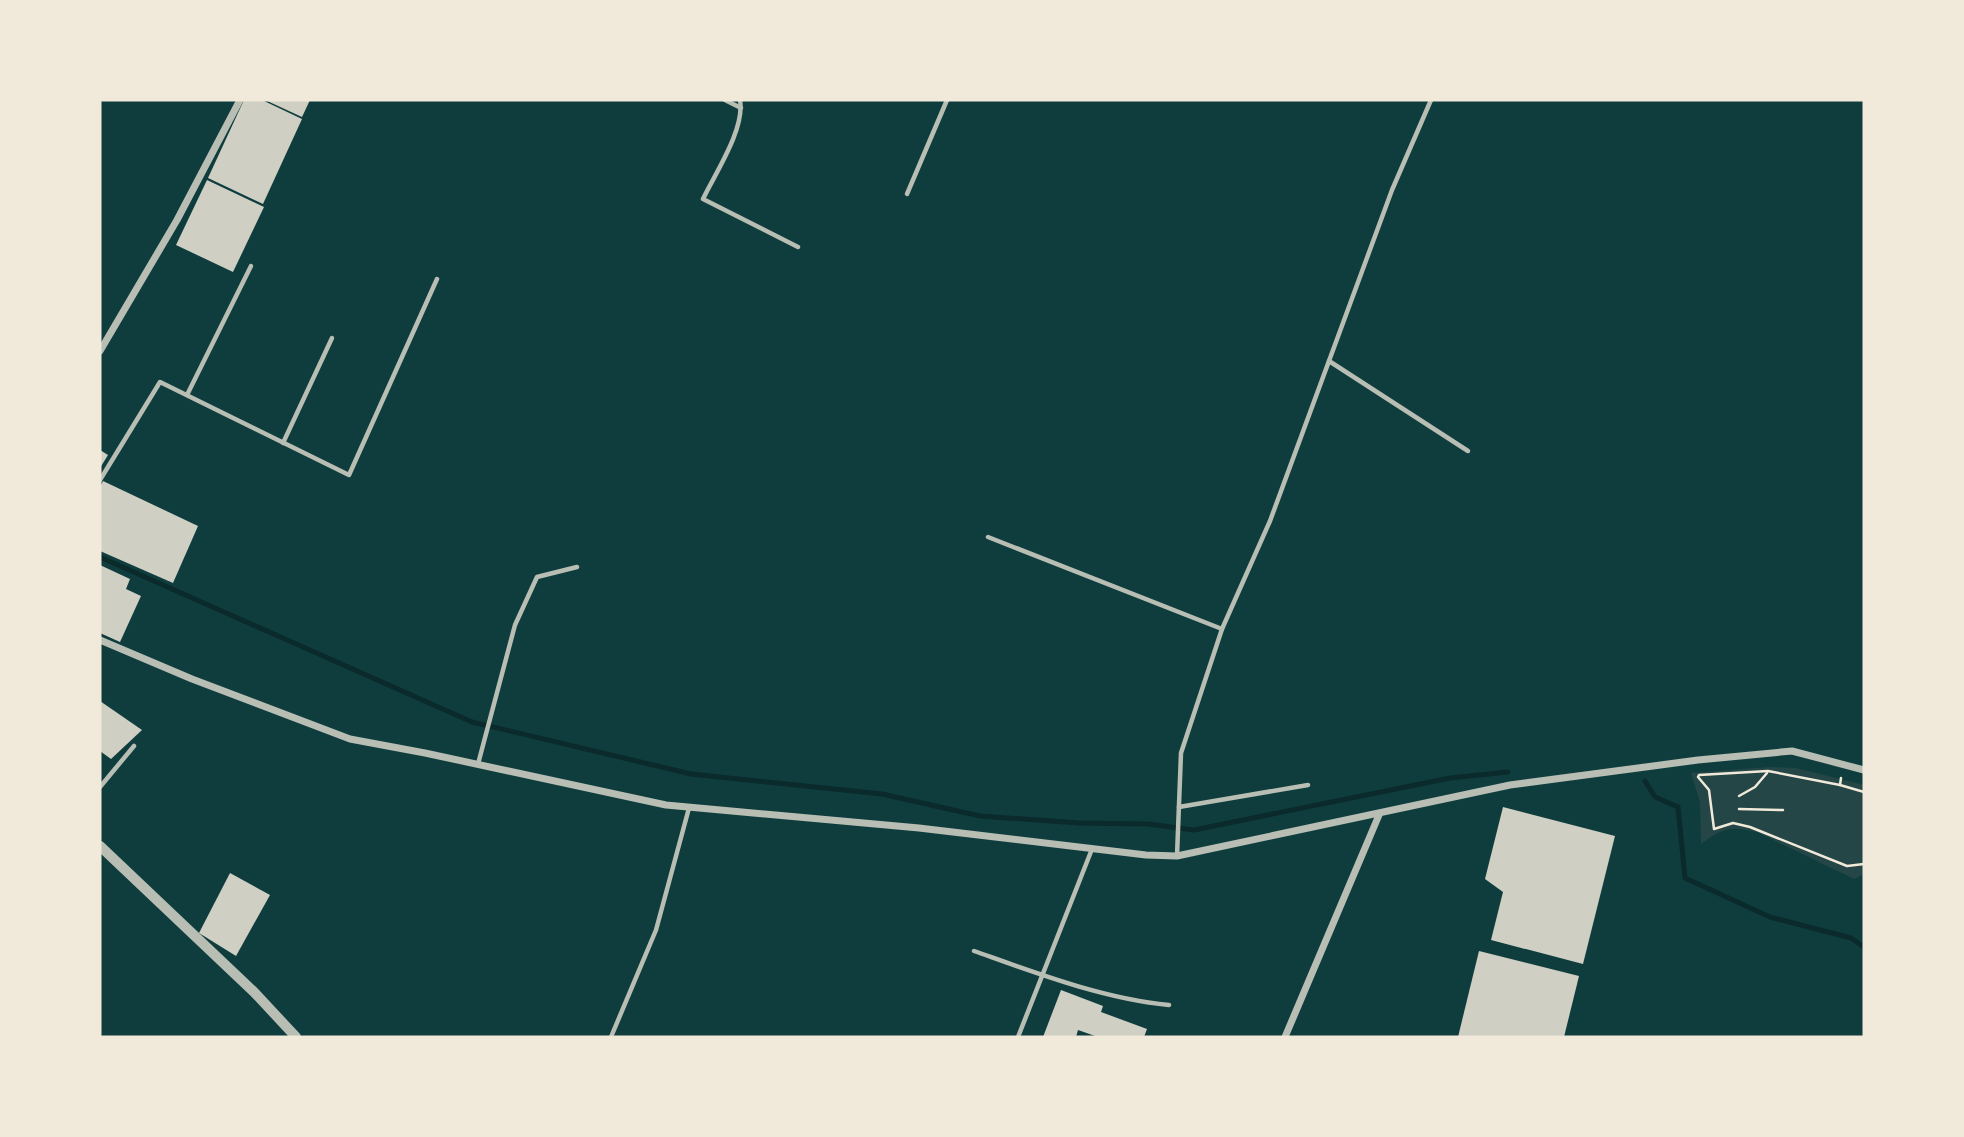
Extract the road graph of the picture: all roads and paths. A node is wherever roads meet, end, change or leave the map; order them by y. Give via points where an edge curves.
1 (240, 100) edge
2 (725, 100) edge
3 (740, 100) edge
4 (947, 100) edge
5 (1431, 100) edge
6 (742, 108) junction
7 (907, 194) dead end
8 (797, 247) dead end
9 (251, 266) dead end
10 (437, 279) dead end
11 (332, 338) dead end
12 (100, 351) edge
13 (1329, 361) junction
14 (187, 395) junction
15 (282, 443) junction
16 (1468, 451) dead end
17 (100, 480) edge
18 (988, 537) dead end
19 (577, 567) dead end
20 (1222, 629) junction
21 (100, 640) edge
22 (134, 746) dead end
23 (478, 764) junction
24 (1770, 767) dead end
25 (1864, 770) edge
26 (1768, 771) junction
27 (1841, 779) dead end
28 (1308, 785) dead end
29 (1840, 785) junction
30 (100, 787) edge
31 (1864, 792) edge
32 (1739, 796) dead end
33 (689, 807) junction
34 (1179, 807) junction
35 (1739, 809) dead end
36 (1783, 810) dead end
37 (1379, 815) junction
38 (100, 846) edge
39 (1093, 849) junction
40 (1177, 856) junction
41 (1864, 864) edge
42 (974, 951) dead end
43 (1041, 975) junction
44 (1169, 1005) dead end
45 (296, 1037) edge
46 (611, 1037) edge
47 (1018, 1037) edge
48 (1285, 1037) edge

1 - 12 street
2 - 6 lane
3 - 6 lane
4 - 7 lane
5 - 13 lane via 1392,190
6 - 8 lane via 737,130 703,199
9 - 14 lane
10 - 15 lane via 349,475
11 - 15 lane
13 - 16 lane
13 - 20 lane via 1270,521
14 - 15 lane
14 - 17 lane via 160,382
18 - 20 lane
19 - 23 lane via 537,577 515,625
20 - 34 lane via 1181,753
21 - 23 street via 350,739
22 - 30 lane
23 - 33 street
24 - 26 path
25 - 37 street via 1792,751 1760,753 1510,785
26 - 29 path
26 - 32 path via 1755,787
26 - 41 path via 1698,776 1709,790 1714,829 1732,823 1750,827 1847,866
27 - 29 path
28 - 34 lane
29 - 31 path
33 - 39 street
33 - 46 lane via 656,930
34 - 40 lane
35 - 36 path
37 - 40 street
37 - 48 street
38 - 45 street
39 - 40 street
39 - 43 lane
42 - 43 lane
43 - 44 lane
43 - 47 lane

